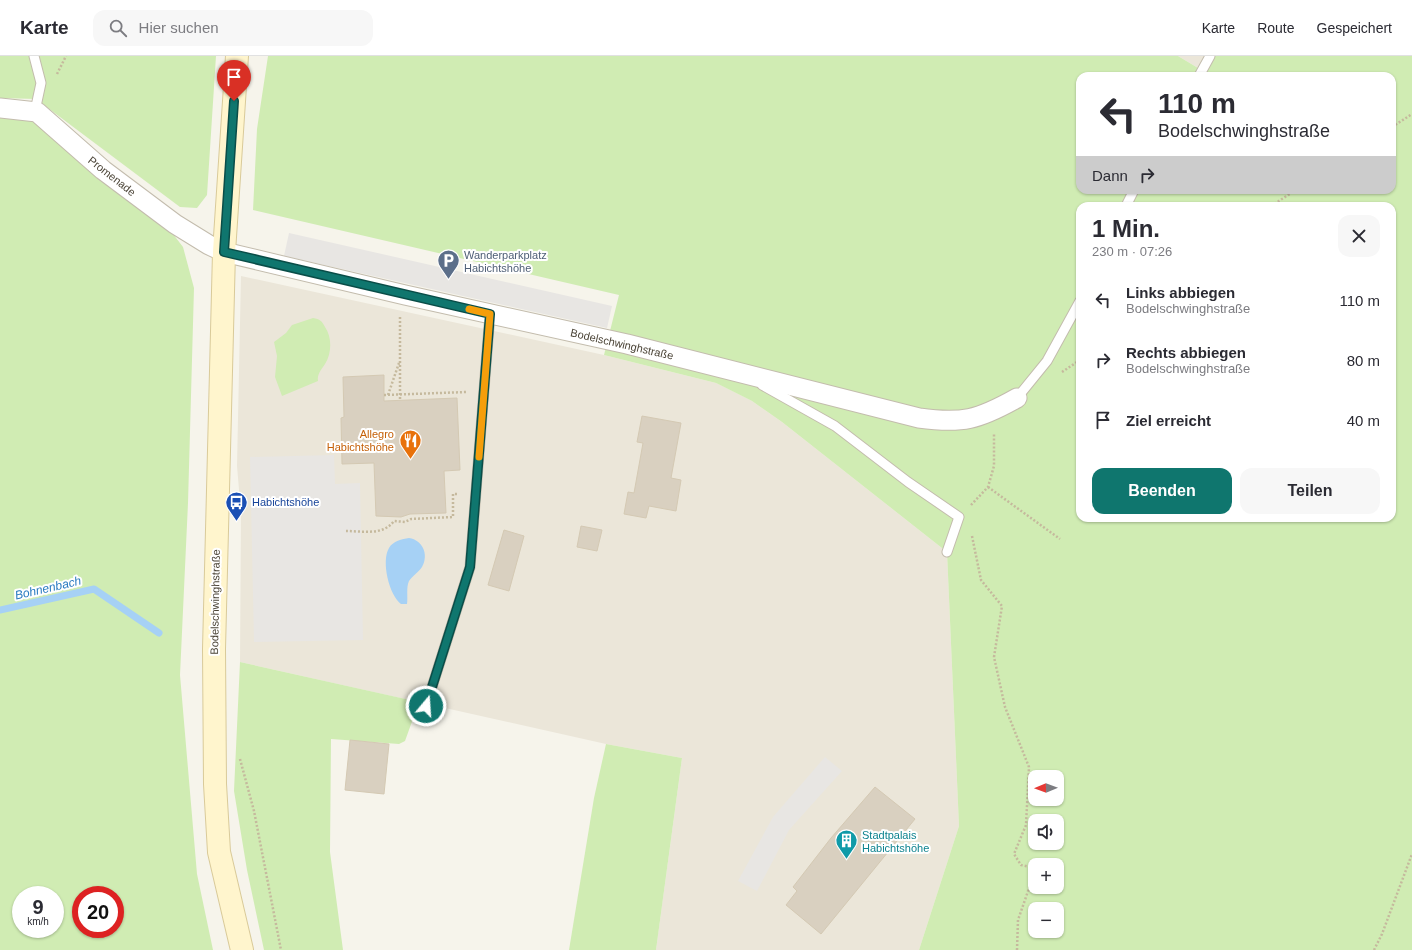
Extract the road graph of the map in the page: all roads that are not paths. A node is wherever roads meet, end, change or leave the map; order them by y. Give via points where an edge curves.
1 (34, 56) edge
2 (237, 56) edge
3 (1210, 56) edge
4 (1201, 72) edge
5 (0, 108) edge
6 (35, 111) junction
7 (224, 252) junction
8 (1076, 308) edge
9 (490, 314) junction
10 (741, 373) junction
11 (1017, 398) joint
12 (947, 552) dead end
13 (426, 706) dead end
14 (242, 950) edge

1 - 6 lane via 41,84
2 - 7 street, Bodelschwinghstraße
3 - 4 lane
5 - 6 street
6 - 7 street, Promenade via 103,170 169,219 209,246
7 - 9 street, Bodelschwinghstraße
7 - 14 street, Bodelschwinghstraße via 214,649 215,784 219,852
8 - 11 lane via 1047,361
9 - 10 street, Bodelschwinghstraße via 627,344
9 - 13 lane via 470,567
10 - 11 street, Bodelschwinghstraße via 918,418 943,421 965,420 993,412
10 - 12 lane via 835,426 959,517

